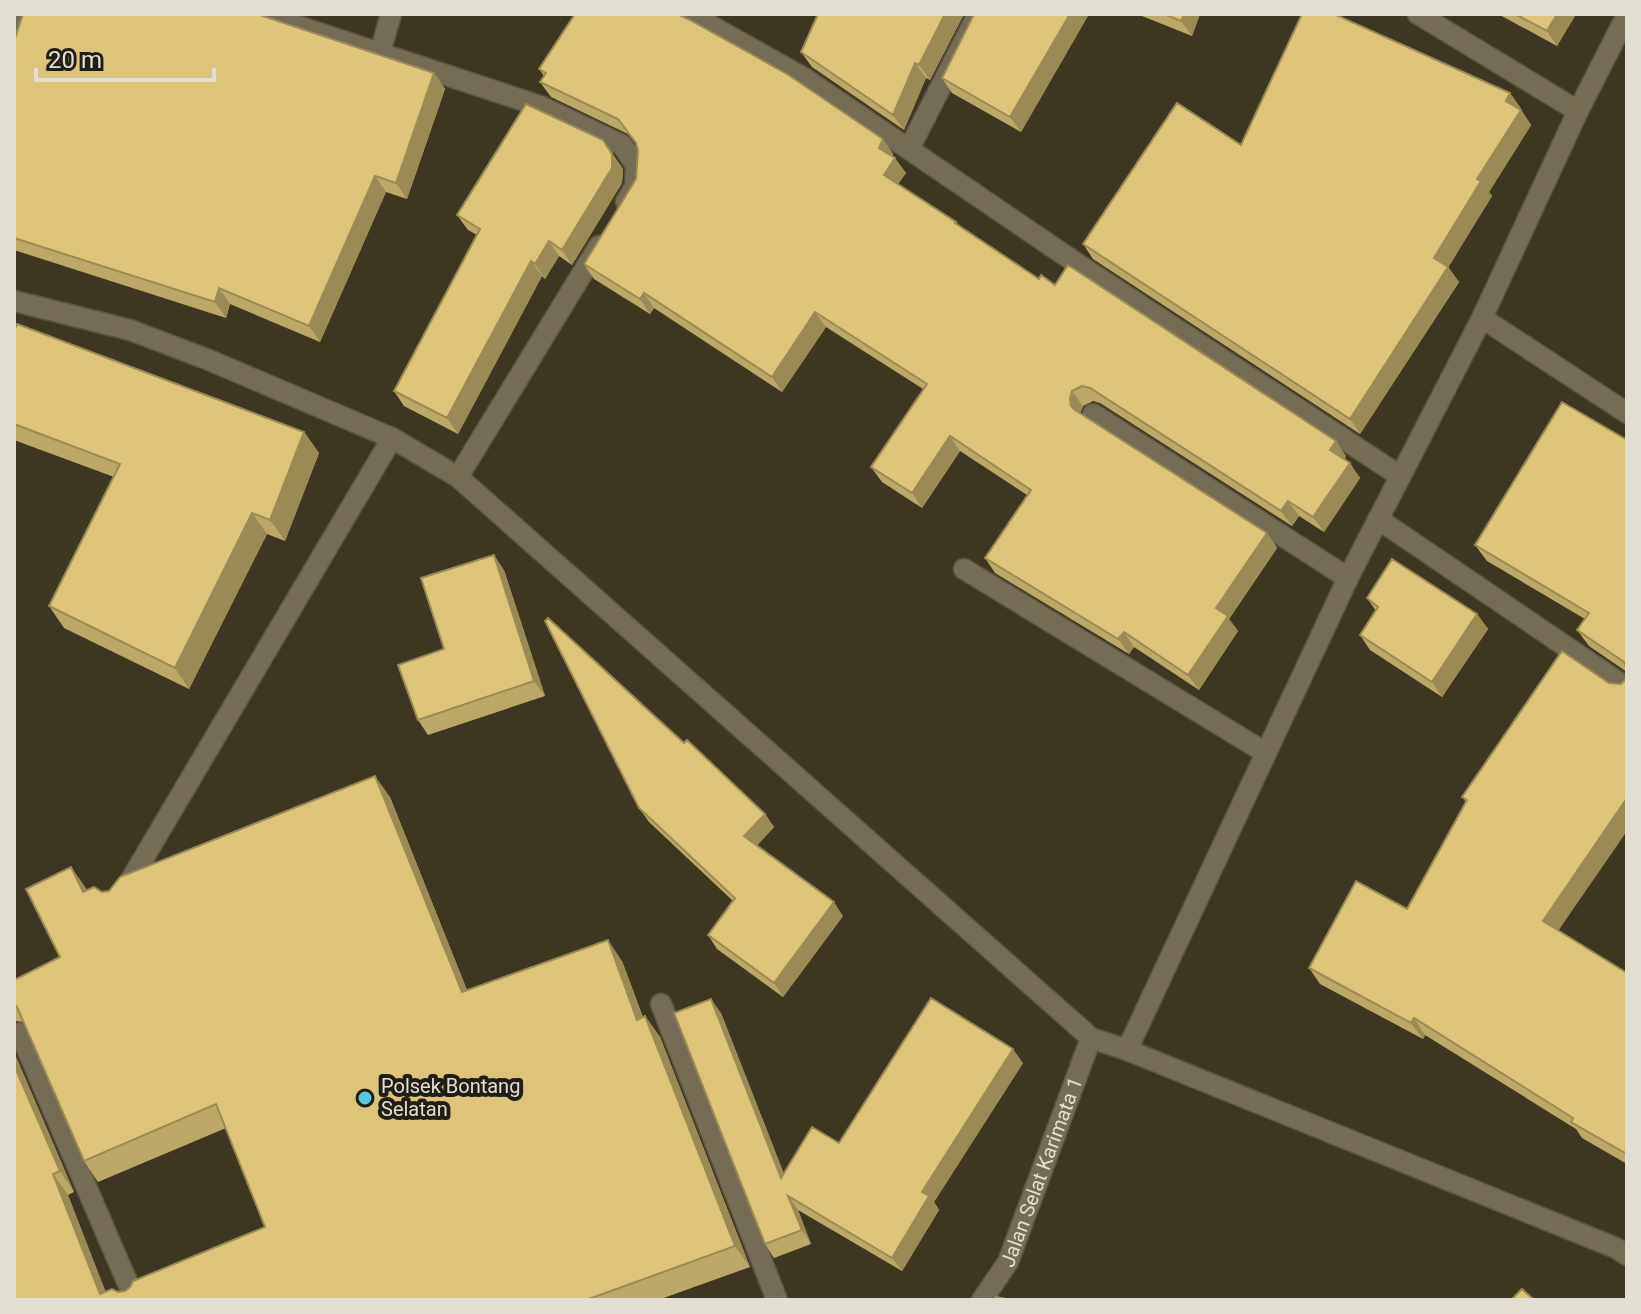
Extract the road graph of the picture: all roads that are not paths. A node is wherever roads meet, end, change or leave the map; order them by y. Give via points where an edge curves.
1 (23, 14) edge
2 (261, 14) edge
3 (391, 14) edge
4 (686, 14) edge
5 (978, 14) edge
6 (1418, 14) edge
7 (1627, 15) edge
8 (14, 44) edge
9 (380, 53) junction
10 (1578, 111) junction
11 (909, 149) junction
12 (14, 301) edge
13 (1482, 318) junction
14 (1627, 413) edge
15 (1093, 414) edge
16 (392, 438) junction
17 (1400, 476) junction
18 (458, 477) junction
19 (1378, 519) junction
20 (964, 569) dead end
21 (1348, 578) junction
22 (1627, 688) edge
23 (1266, 753) junction
24 (118, 900) edge
25 (661, 1004) dead end
26 (20, 1033) edge
27 (1091, 1038) junction
28 (1127, 1050) junction
29 (1627, 1255) edge
30 (135, 1300) edge
31 (777, 1300) edge
32 (982, 1300) edge

1 - 8 street
2 - 9 street
3 - 9 street
4 - 11 street via 804,78
5 - 11 street
6 - 10 street
7 - 10 street
9 - 18 street via 540,106 622,145 636,165 635,187
10 - 13 street
11 - 17 street
12 - 16 street via 130,330
13 - 14 street
13 - 17 street
15 - 21 street
16 - 18 street
16 - 24 street
17 - 19 street
18 - 27 street
19 - 21 street
19 - 22 street
20 - 23 street
21 - 23 street
23 - 28 street
25 - 31 street
26 - 30 street
27 - 28 street
27 - 32 street, Jalan Selat Karimata 1 via 1008,1262
28 - 29 street

